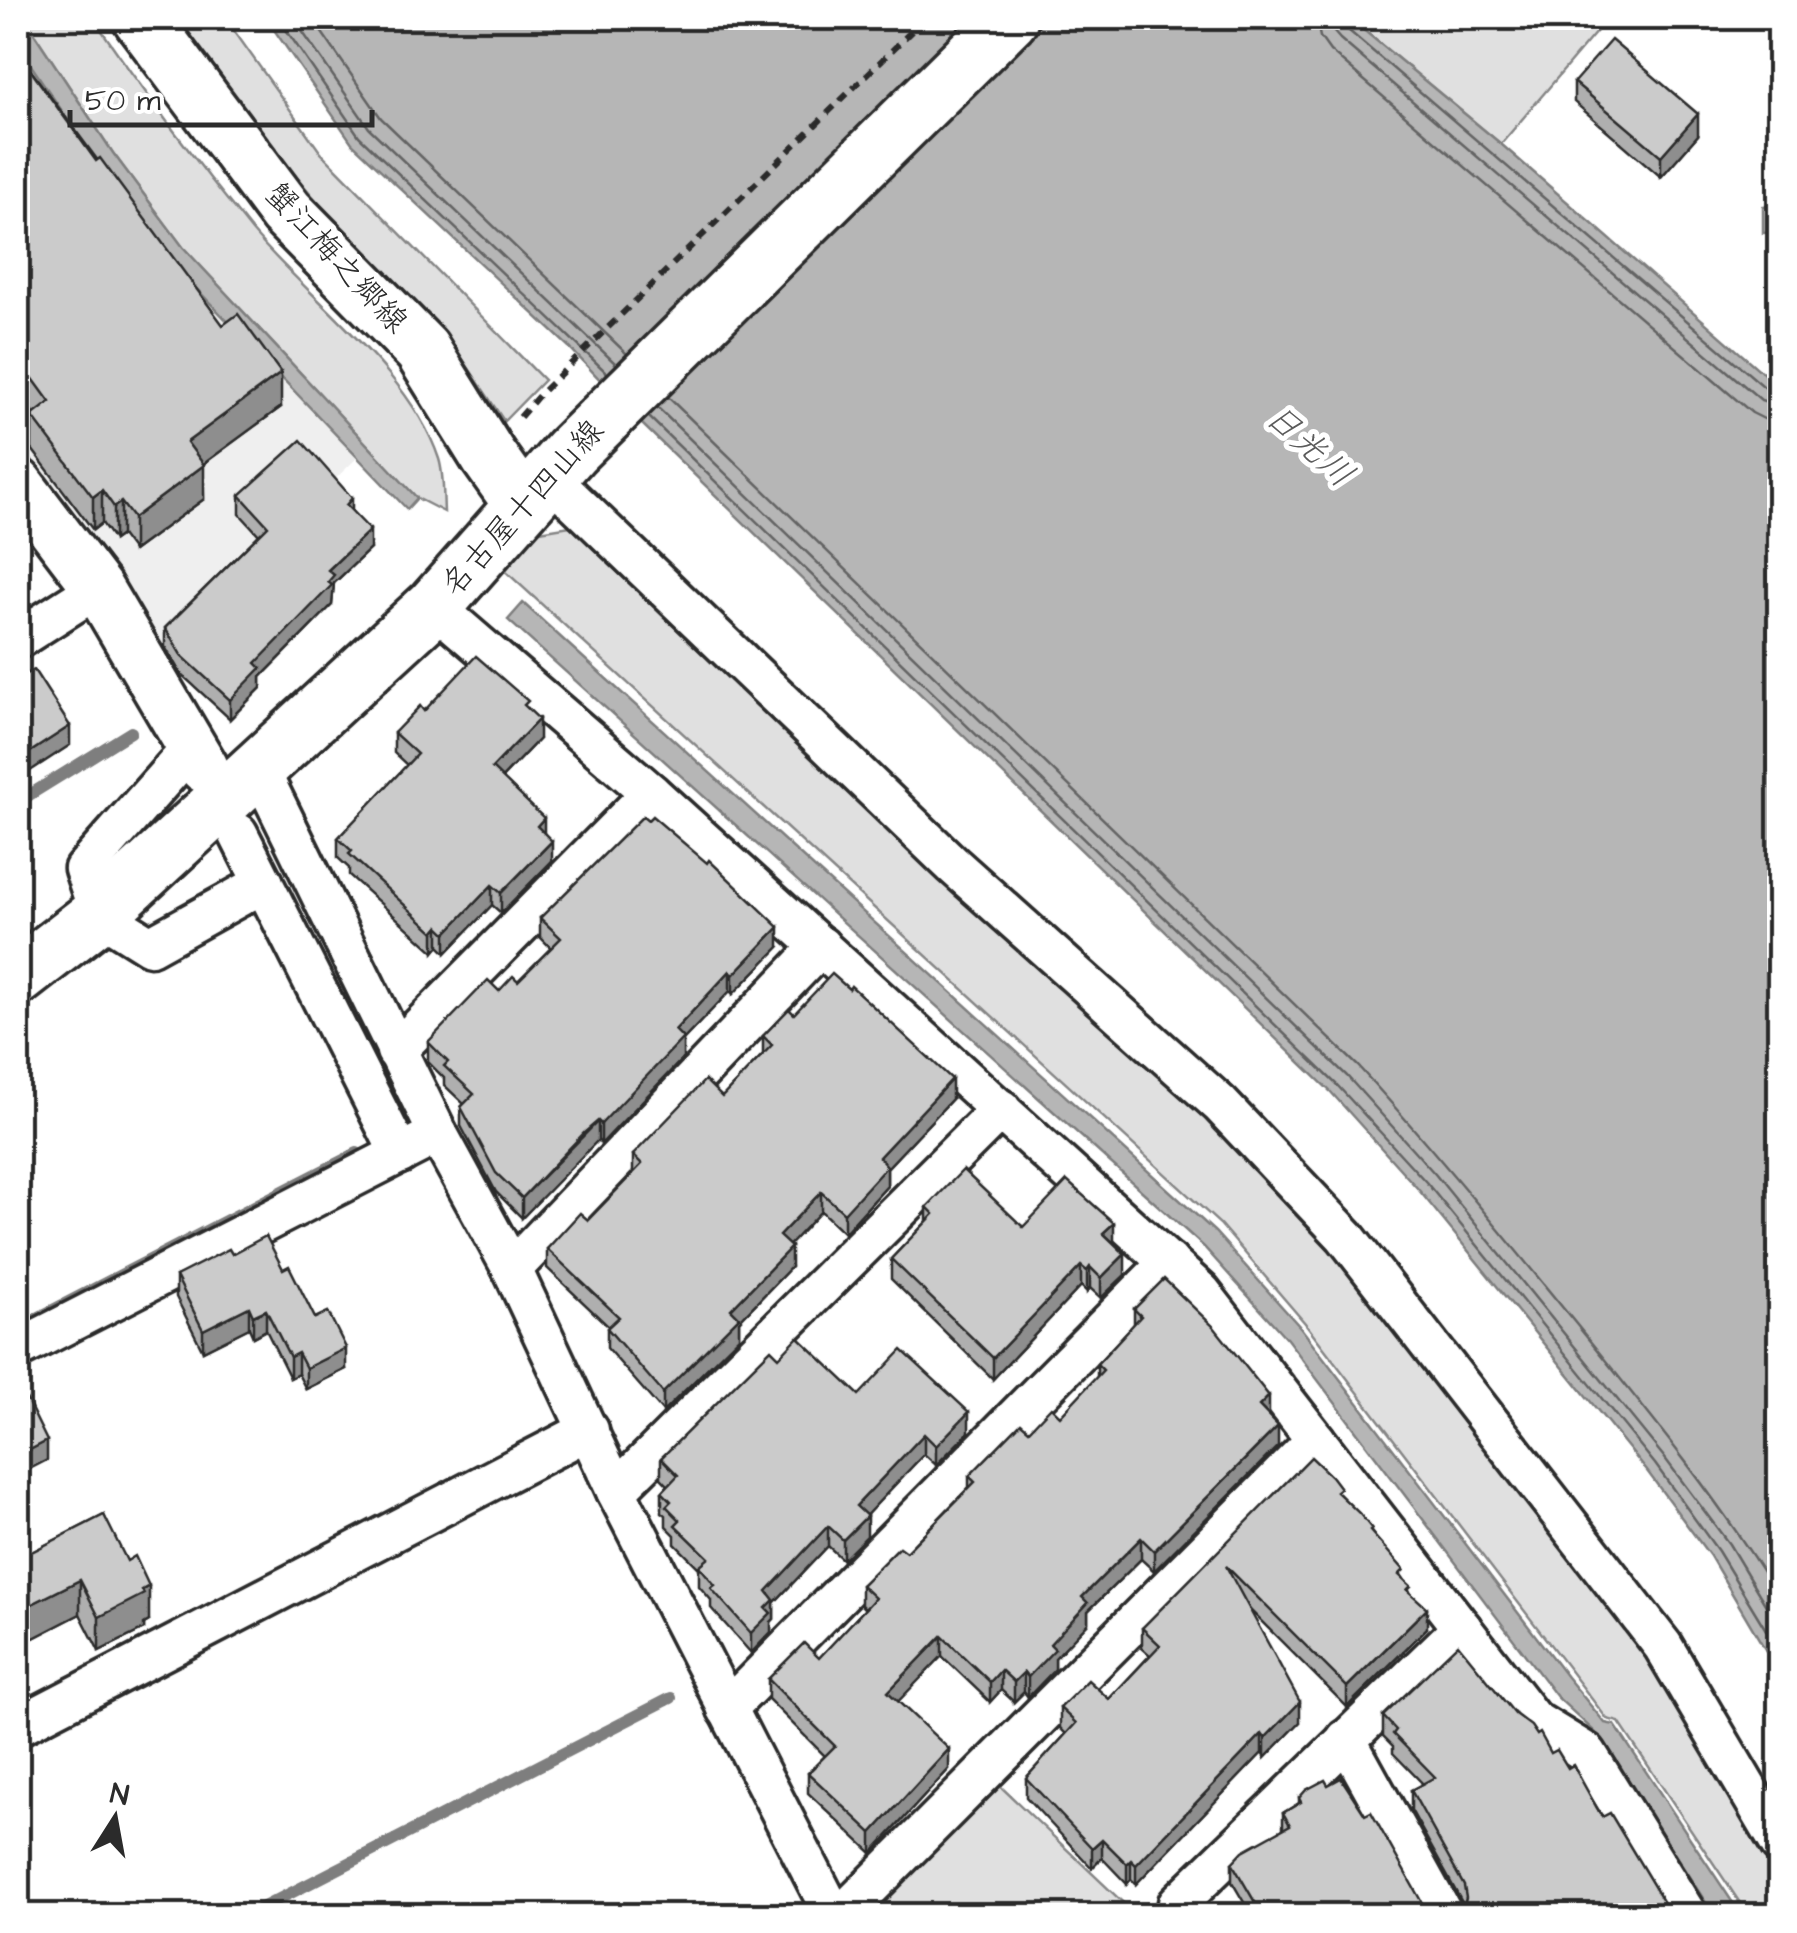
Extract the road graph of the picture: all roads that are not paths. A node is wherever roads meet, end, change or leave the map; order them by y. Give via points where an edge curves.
1 (141, 18) edge
2 (1010, 18) edge
3 (547, 477) junction
4 (18, 483) edge
5 (98, 588) junction
6 (434, 606) junction
7 (18, 639) edge
8 (199, 757) joint
9 (259, 770) junction
10 (651, 793) junction
11 (238, 833) dead end
12 (264, 883) junction
13 (99, 914) junction
14 (821, 946) junction
15 (18, 978) edge
16 (396, 1050) junction
17 (1000, 1109) junction
18 (438, 1134) junction
19 (400, 1154) junction
20 (1169, 1262) junction
21 (512, 1268) junction
22 (18, 1350) edge
23 (588, 1430) junction
24 (1316, 1440) junction
25 (616, 1491) junction
26 (1462, 1628) junction
27 (727, 1709) junction
28 (18, 1726) edge
29 (1346, 1739) junction
30 (1780, 1844) edge
31 (837, 1916) edge
32 (1185, 1916) edge
33 (1444, 1916) edge
34 (1688, 1916) edge

1 - 3 main road, 蟹江梅之郷線 via 286,212 422,350 488,456
2 - 3 main road, 名古屋十四山線
3 - 6 main road, 名古屋十四山線
3 - 30 street via 953,865 1220,1104 1345,1236 1663,1646
4 - 5 street
5 - 7 street
5 - 8 street
6 - 9 main road, 名古屋十四山線
6 - 10 street
8 - 13 street via 84,869
9 - 13 main road, 名古屋十四山線
9 - 16 street
10 - 14 street
10 - 16 street
11 - 12 street
12 - 13 street via 150,946
12 - 19 street
13 - 15 main road, 名古屋十四山線
14 - 17 street
14 - 21 street
16 - 18 street
17 - 20 street
17 - 25 street
18 - 19 street
18 - 21 street
19 - 22 street
20 - 24 street via 1201,1292
20 - 27 street
21 - 23 street
23 - 25 street
23 - 28 street
24 - 26 street
24 - 31 street
25 - 27 street
26 - 29 street
26 - 34 street via 1533,1720 1587,1753
27 - 31 street
29 - 32 street via 1178,1903
29 - 33 street

